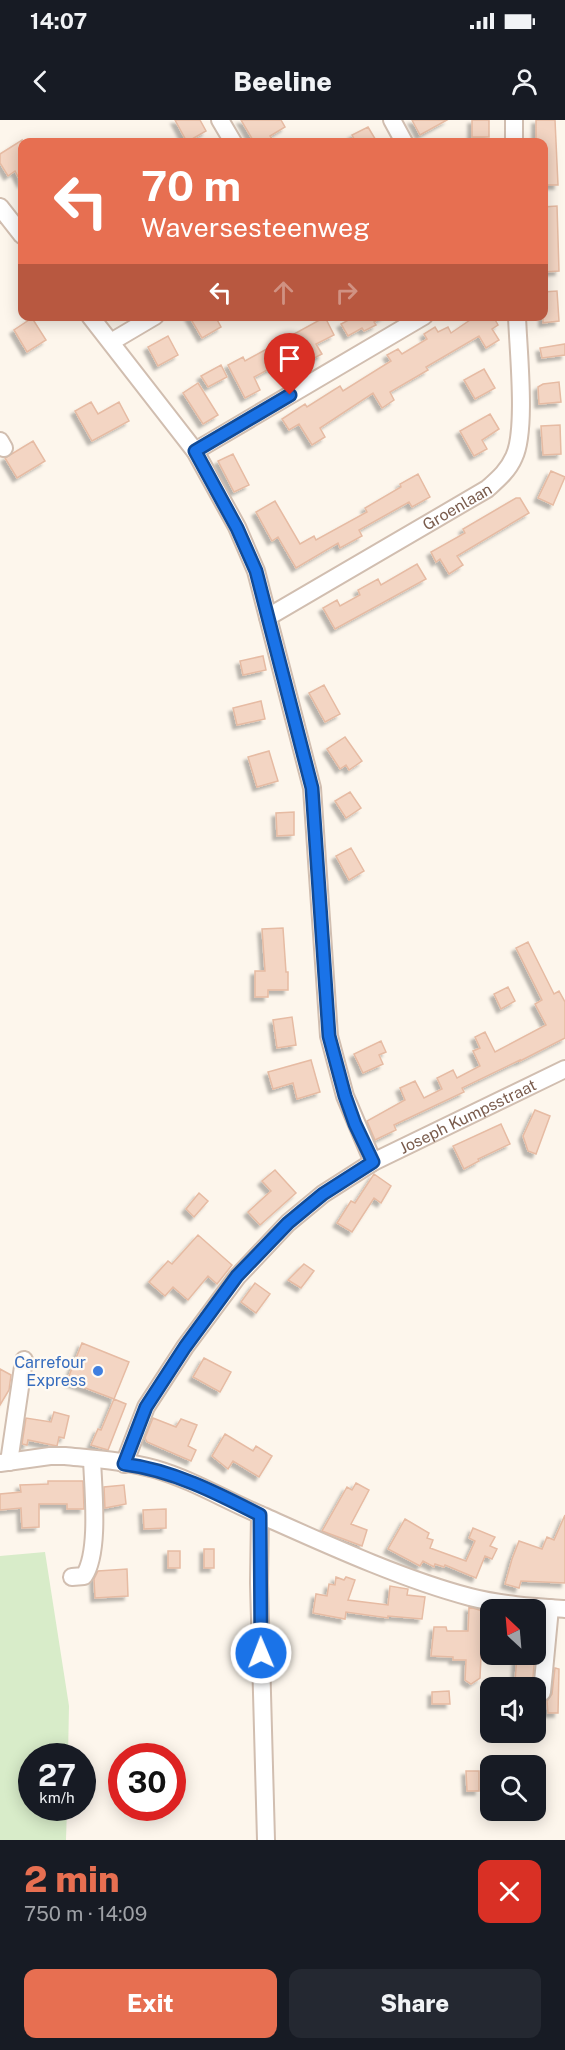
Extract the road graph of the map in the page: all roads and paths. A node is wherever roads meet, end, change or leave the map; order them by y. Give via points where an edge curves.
1 (220, 120) edge
2 (392, 120) edge
3 (514, 120) edge
4 (231, 138) edge
5 (402, 138) edge
6 (514, 138) edge
7 (0, 207) edge
8 (18, 230) edge
9 (94, 321) edge
10 (147, 321) edge
11 (416, 321) edge
12 (517, 321) edge
13 (111, 342) junction
14 (195, 451) junction
15 (268, 617) junction
16 (565, 1069) edge
17 (373, 1162) junction
18 (24, 1360) dead end
19 (92, 1459) junction
20 (4, 1463) edge
21 (124, 1464) junction
22 (259, 1514) junction
23 (72, 1576) dead end
24 (557, 1608) edge
25 (545, 1677) edge
26 (266, 1840) edge

1 - 4 street
2 - 5 street
3 - 6 street
7 - 8 street
9 - 13 street
10 - 13 street
11 - 14 street
12 - 15 street, Groenlaan via 520,437 515,457 503,475 487,489
13 - 14 street
14 - 15 street via 247,549
15 - 17 street via 312,788 329,1036 345,1096
16 - 17 street, Joseph Kumpsstraat
17 - 21 street, Joseph Kumpsstraat via 323,1194 288,1223 237,1276 146,1407
18 - 20 street
19 - 20 street via 50,1456
19 - 21 street
19 - 23 street via 91,1559 84,1576
21 - 22 street via 155,1469 188,1481
22 - 24 street via 439,1588 473,1598
22 - 26 street
24 - 25 street

